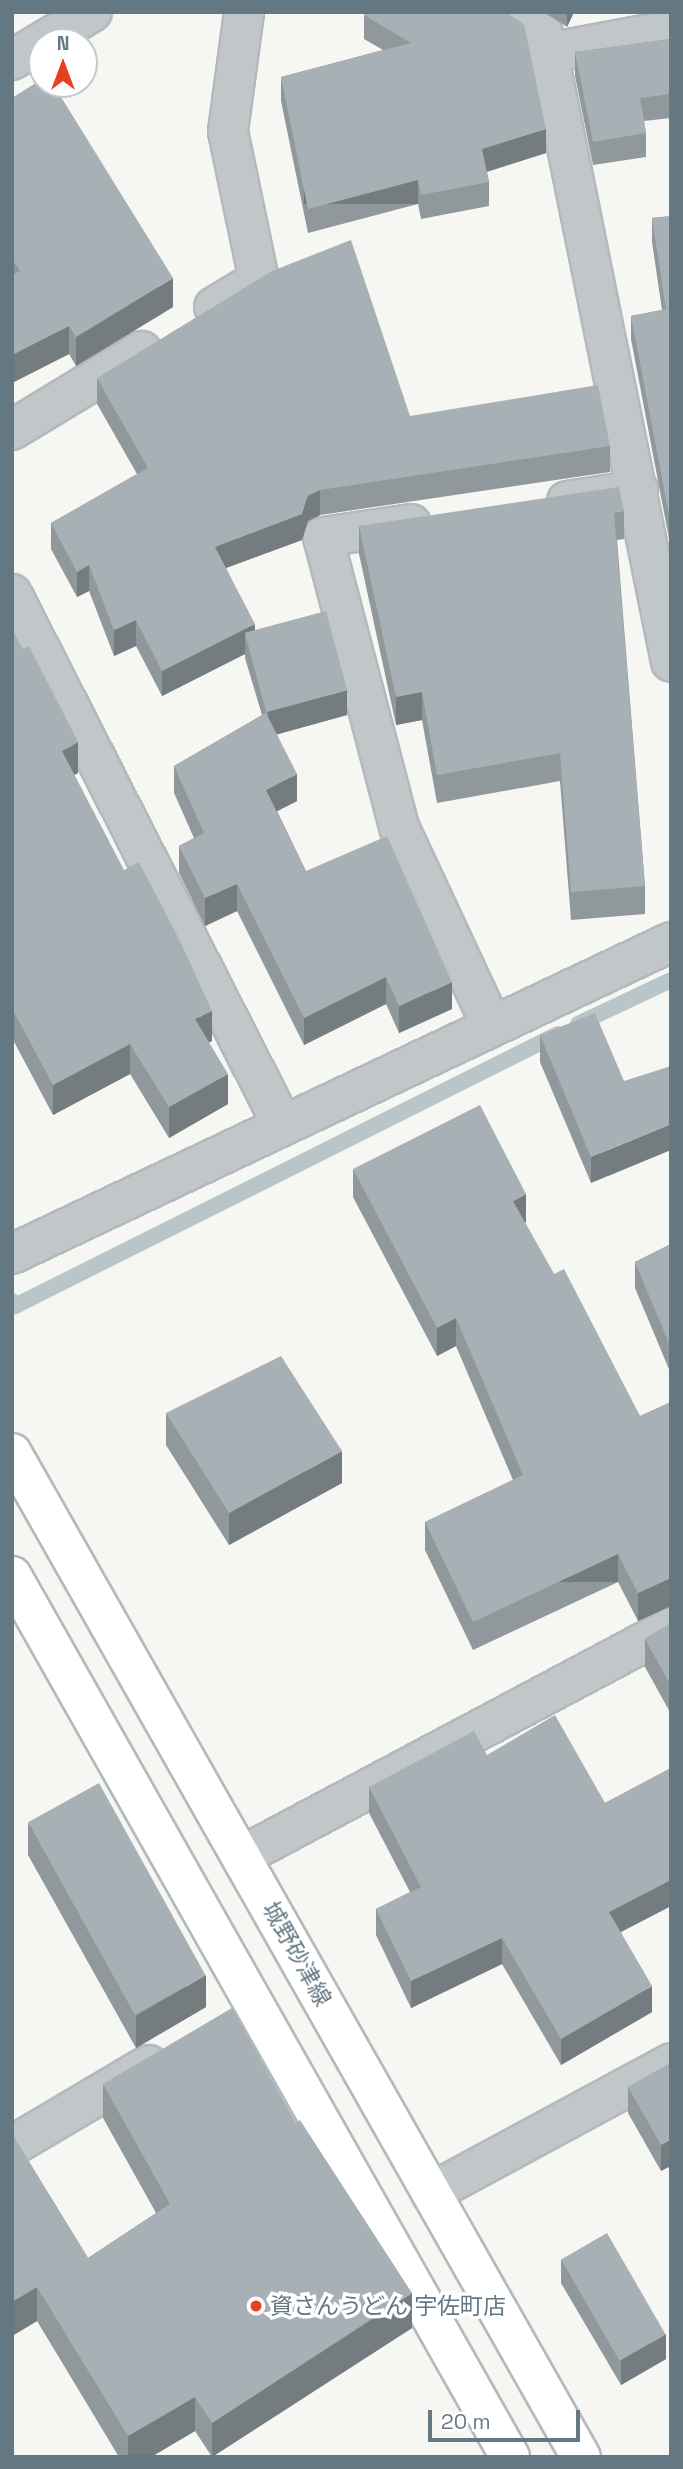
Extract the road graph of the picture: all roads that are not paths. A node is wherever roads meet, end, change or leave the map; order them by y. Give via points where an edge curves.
1 (92, 12) edge
2 (244, 12) edge
3 (504, 12) edge
4 (671, 30) edge
5 (548, 53) junction
6 (12, 60) edge
7 (12, 430) edge
8 (638, 490) junction
9 (528, 506) edge
10 (446, 519) edge
11 (12, 594) edge
12 (671, 662) edge
13 (671, 942) edge
14 (492, 1026) junction
15 (282, 1124) junction
16 (12, 1254) edge
17 (12, 1453) edge
18 (12, 1576) edge
19 (671, 1628) edge
20 (242, 1856) junction
21 (256, 2003) junction
22 (221, 2023) edge
23 (186, 2043) edge
24 (671, 2063) edge
25 (12, 2146) edge
26 (431, 2193) junction
27 (510, 2457) edge
28 (581, 2457) edge

1 - 6 street
2 - 7 street via 228,131 259,280
3 - 5 street via 543,34
4 - 5 street
5 - 8 street
8 - 9 street
8 - 12 street
10 - 14 street via 323,537 398,827
11 - 15 street
13 - 14 street
14 - 15 street
15 - 16 street
17 - 20 main road, 城野砂津線
18 - 21 main road
19 - 20 street
20 - 26 main road, 城野砂津線
21 - 22 street
21 - 27 main road
23 - 25 street
24 - 26 street
26 - 28 main road, 城野砂津線

